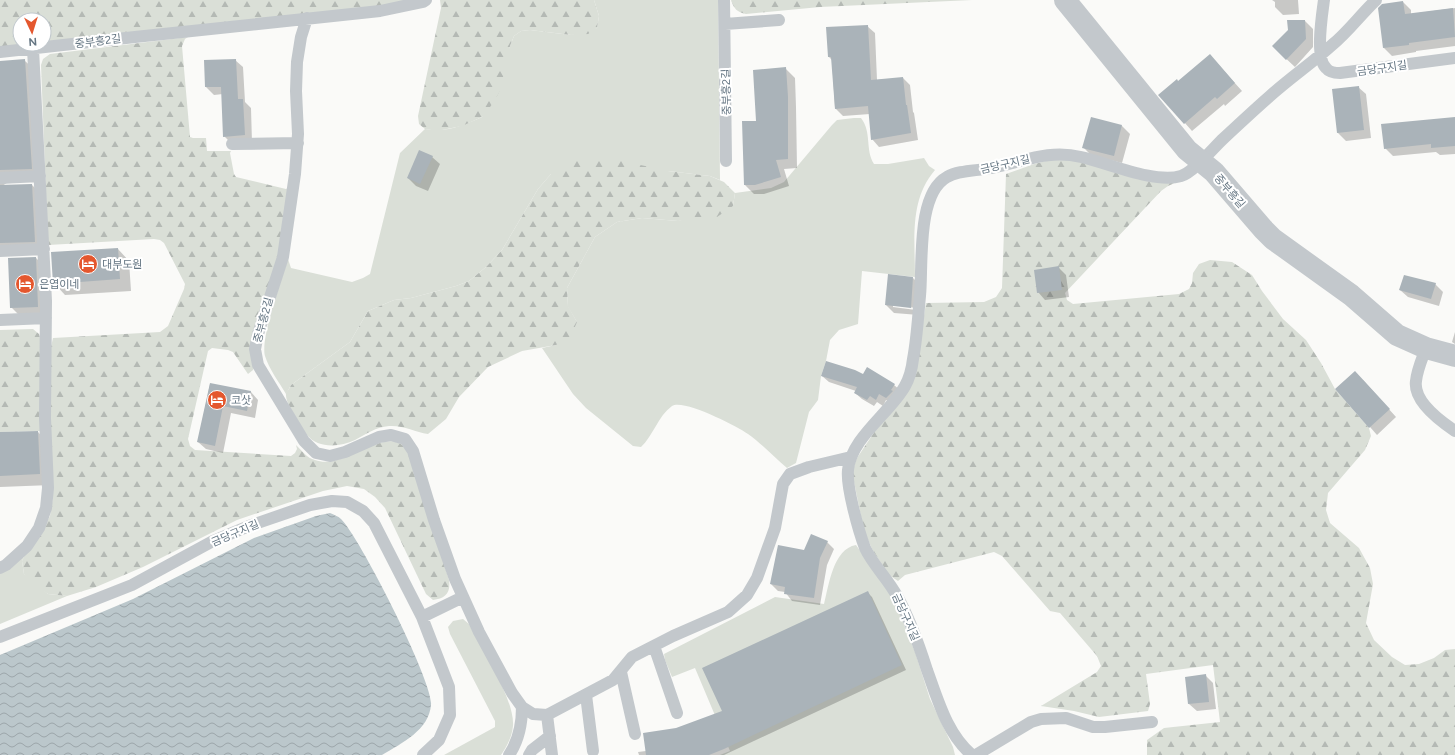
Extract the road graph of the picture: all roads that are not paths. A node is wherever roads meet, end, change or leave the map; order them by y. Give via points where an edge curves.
1 (426, 0) edge
2 (724, 0) edge
3 (1065, 0) edge
4 (1324, 0) edge
5 (1376, 0) edge
6 (307, 18) junction
7 (779, 20) dead end
8 (725, 24) junction
9 (52, 47) edge
10 (12, 51) edge
11 (0, 52) edge
12 (33, 52) edge
13 (1321, 55) junction
14 (1455, 58) edge
15 (298, 143) junction
16 (232, 144) dead end
17 (726, 161) dead end
18 (1200, 161) junction
19 (40, 176) junction
20 (0, 178) edge
21 (44, 249) junction
22 (0, 252) edge
23 (46, 318) junction
24 (0, 320) edge
25 (1426, 348) junction
26 (1455, 356) edge
27 (1455, 431) edge
28 (852, 457) junction
29 (0, 568) edge
30 (463, 597) junction
31 (422, 617) junction
32 (0, 637) edge
33 (654, 646) junction
34 (621, 672) junction
35 (586, 695) junction
36 (522, 707) junction
37 (677, 713) dead end
38 (547, 715) junction
39 (1152, 722) dead end
40 (635, 734) dead end
41 (550, 736) junction
42 (593, 750) dead end
43 (971, 754) edge
44 (423, 755) edge
45 (509, 755) edge
46 (529, 755) edge
47 (552, 755) edge

1 - 6 lane, 중부흥2길 via 380,11
2 - 8 lane, 중부흥2길
3 - 18 street, 중부흥길 via 1188,150
4 - 13 lane, 금당구지길
5 - 13 lane, 금당구지길
6 - 9 lane, 중부흥2길
6 - 15 lane, 중부흥2길 via 301,37 298,62
7 - 8 lane
8 - 17 lane, 중부흥2길
10 - 11 lane, 중부흥2길
12 - 19 lane
13 - 14 lane, 금당구지길 via 1326,69 1340,73
13 - 18 lane, 금당구지길 via 1272,94
15 - 16 lane
15 - 30 lane, 중부흥2길 via 282,257 255,349 258,364 304,441 316,453 330,456 392,435 405,440 414,451 434,520
18 - 25 street, 중부흥길 via 1214,172 1273,239 1351,295 1397,335
18 - 28 lane, 금당구지길 via 1182,176 1170,178 1148,175 1079,156 1059,154 957,173 945,178 929,200 925,216 914,358 910,374 904,388 858,444
19 - 20 lane
19 - 21 lane
21 - 22 lane
21 - 23 lane
23 - 24 lane
23 - 29 lane via 46,508 39,528 27,546
25 - 26 street, 중부흥길
25 - 27 lane via 1415,383 1416,393 1433,414
28 - 33 lane via 790,474 783,484 775,528 757,578 747,594 728,612
28 - 43 lane, 금당구지길 via 848,471 849,486 867,552 898,596 946,720 957,739
30 - 31 lane
30 - 36 lane via 479,632
31 - 32 lane, 금당구지길 via 374,523 363,511 347,502 332,501 249,526 213,541 132,585
31 - 44 lane, 금당구지길 via 449,687 450,715 439,740
33 - 34 lane via 632,658
33 - 37 lane
34 - 35 lane via 614,680
34 - 40 lane
35 - 38 lane
35 - 42 lane
36 - 38 lane via 533,714
36 - 45 lane via 520,735
38 - 41 lane
39 - 43 lane, 금당구지길 via 1105,728 1093,727 1066,718 1041,719
41 - 46 lane
41 - 47 lane

